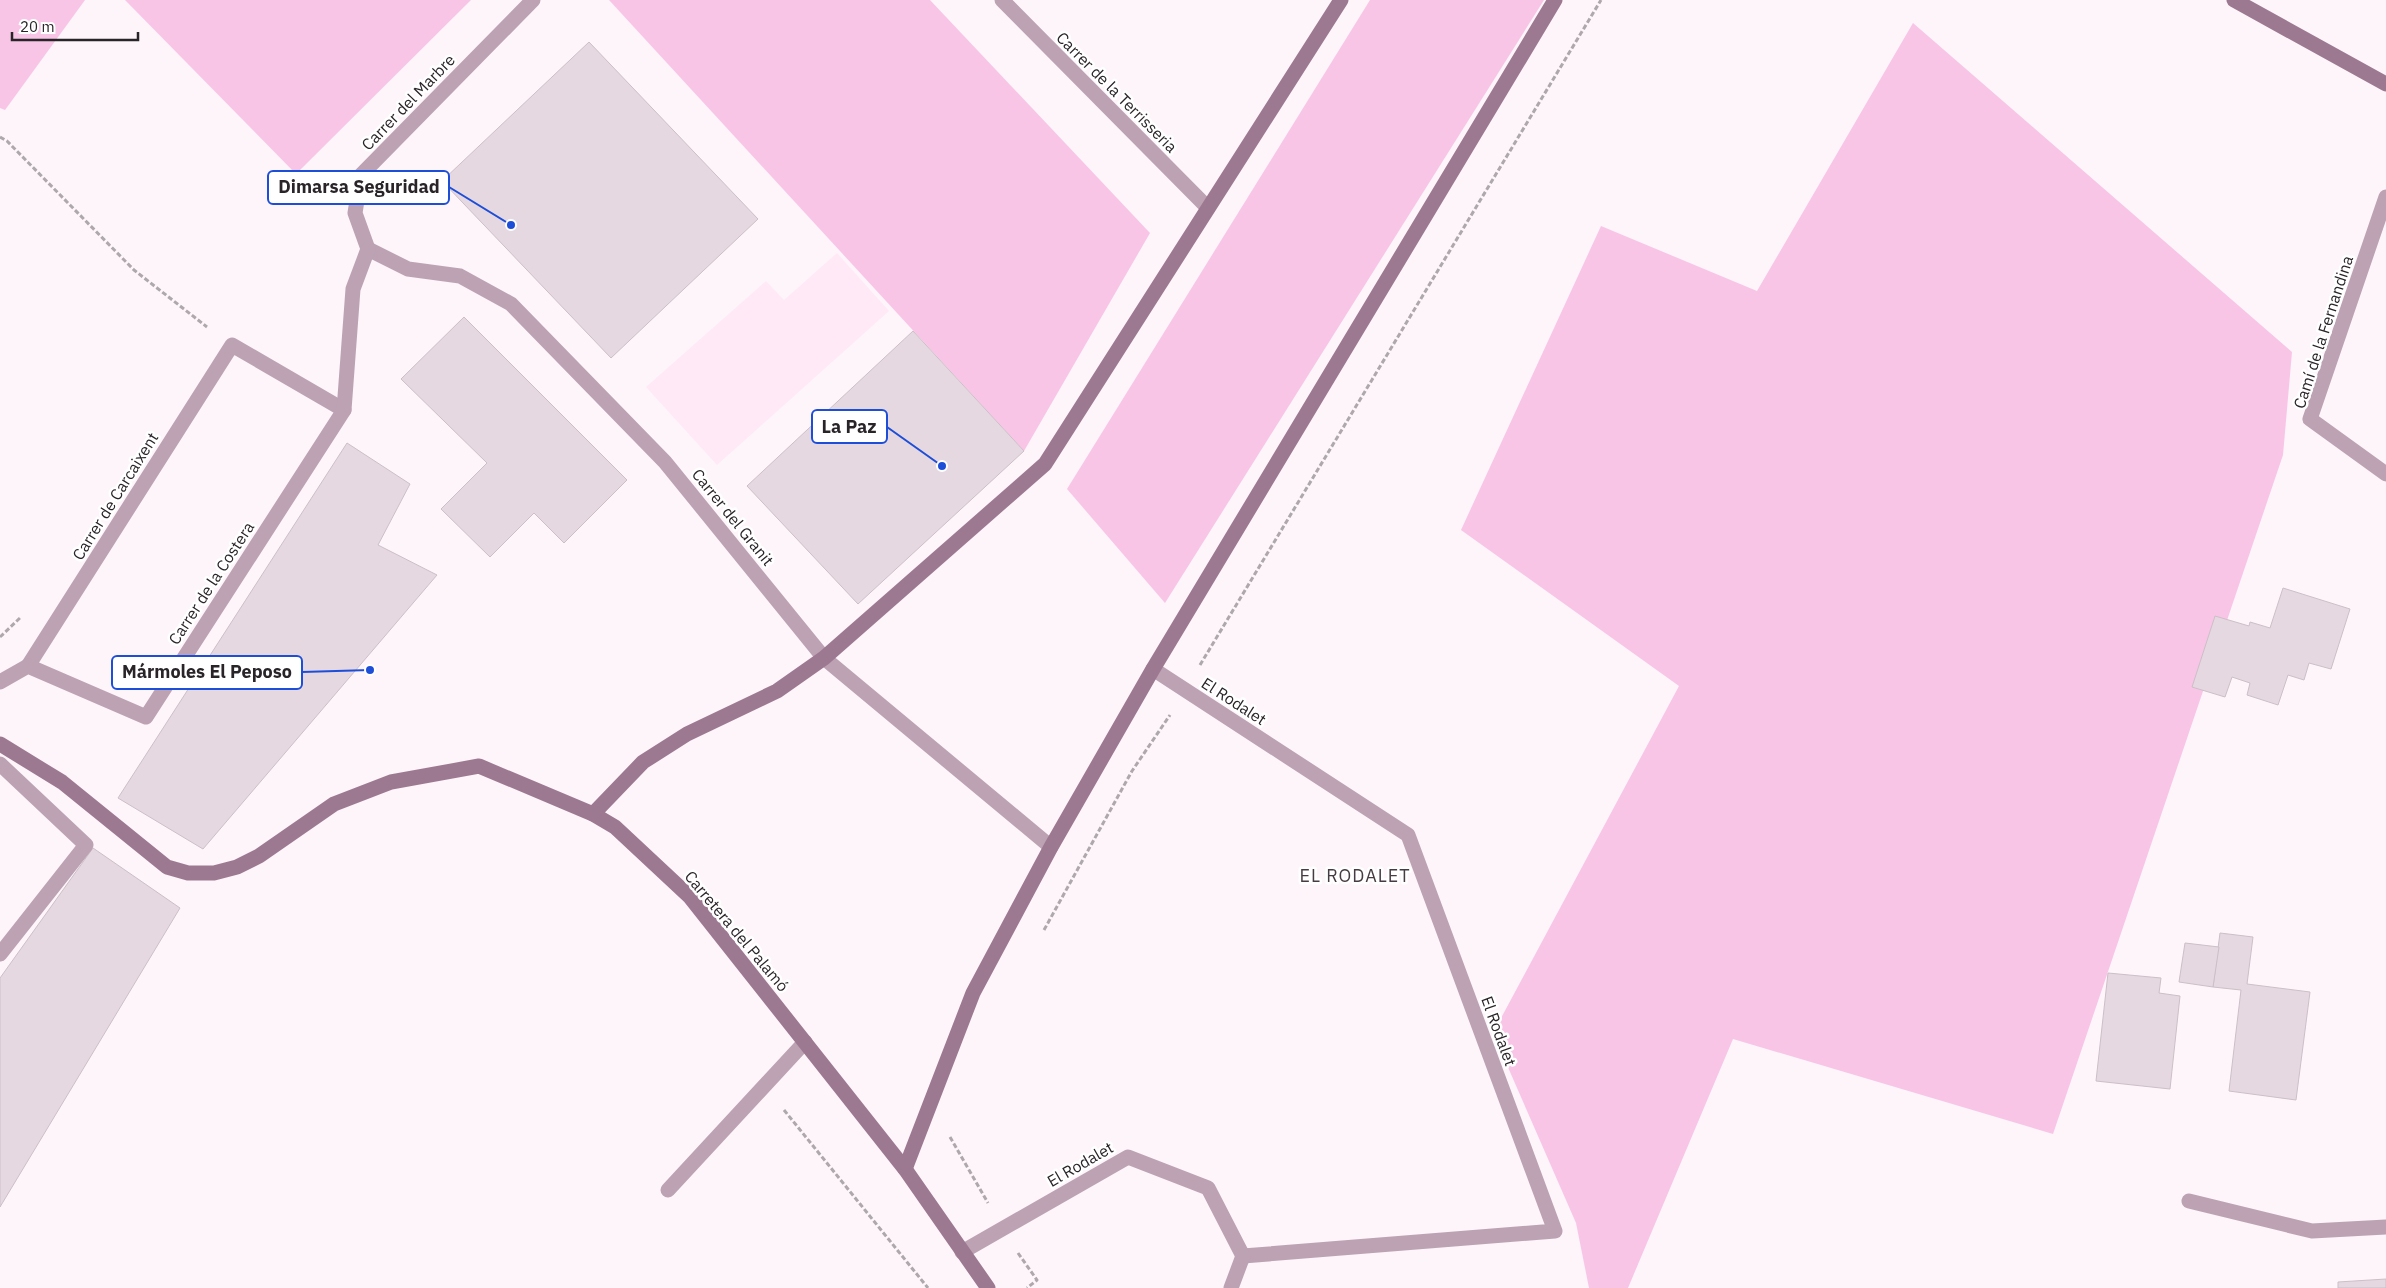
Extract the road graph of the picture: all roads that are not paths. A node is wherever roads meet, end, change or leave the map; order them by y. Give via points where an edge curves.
1 (533, 0) edge
2 (1002, 0) edge
3 (1341, 0) edge
4 (1555, 0) edge
5 (2234, 0) edge
6 (2386, 84) edge
7 (2386, 197) edge
8 (1208, 208) junction
9 (368, 249) junction
10 (344, 410) junction
11 (2386, 474) edge
12 (824, 658) junction
13 (28, 666) junction
14 (1154, 670) junction
15 (0, 682) edge
16 (0, 744) edge
17 (0, 764) edge
18 (593, 814) junction
19 (1051, 847) junction
20 (0, 954) edge
21 (804, 1042) junction
22 (906, 1169) junction
23 (668, 1190) dead end
24 (2189, 1201) dead end
25 (2386, 1227) edge
26 (962, 1252) junction
27 (1244, 1256) junction
28 (988, 1288) edge
29 (1231, 1288) edge

1 - 9 street, Carrer del Marbre via 361,175 355,213
2 - 8 street, Carrer de la Terrisseria
3 - 8 street
4 - 14 street
5 - 6 street
7 - 11 street, Camí de la Fernandina via 2310,418
8 - 12 street via 1045,464
9 - 10 street via 353,289
9 - 12 street, Carrer del Granit via 408,269 460,276 511,304 665,462
10 - 13 street, Carrer de la Costera via 146,717
10 - 13 street, Carrer de Carcaixent via 232,345
12 - 18 street via 777,691 687,734 644,762
12 - 19 street, Carrer del Granit
13 - 15 street
14 - 19 street
14 - 27 street, El Rodalet via 1408,835 1555,1231
16 - 18 street, Carretera del Palamó via 62,782 167,867 188,873 214,873 237,867 259,856 334,804 390,782 478,766
17 - 20 street via 86,845
18 - 21 street, Carretera del Palamó via 615,827 690,897
19 - 22 street via 973,993
21 - 22 street, Carretera del Palamó
21 - 23 street
22 - 26 street, Carretera del Palamó
24 - 25 street via 2312,1231
26 - 27 street, El Rodalet via 1128,1157 1208,1188
26 - 28 street, Carretera del Palamó
27 - 29 street

